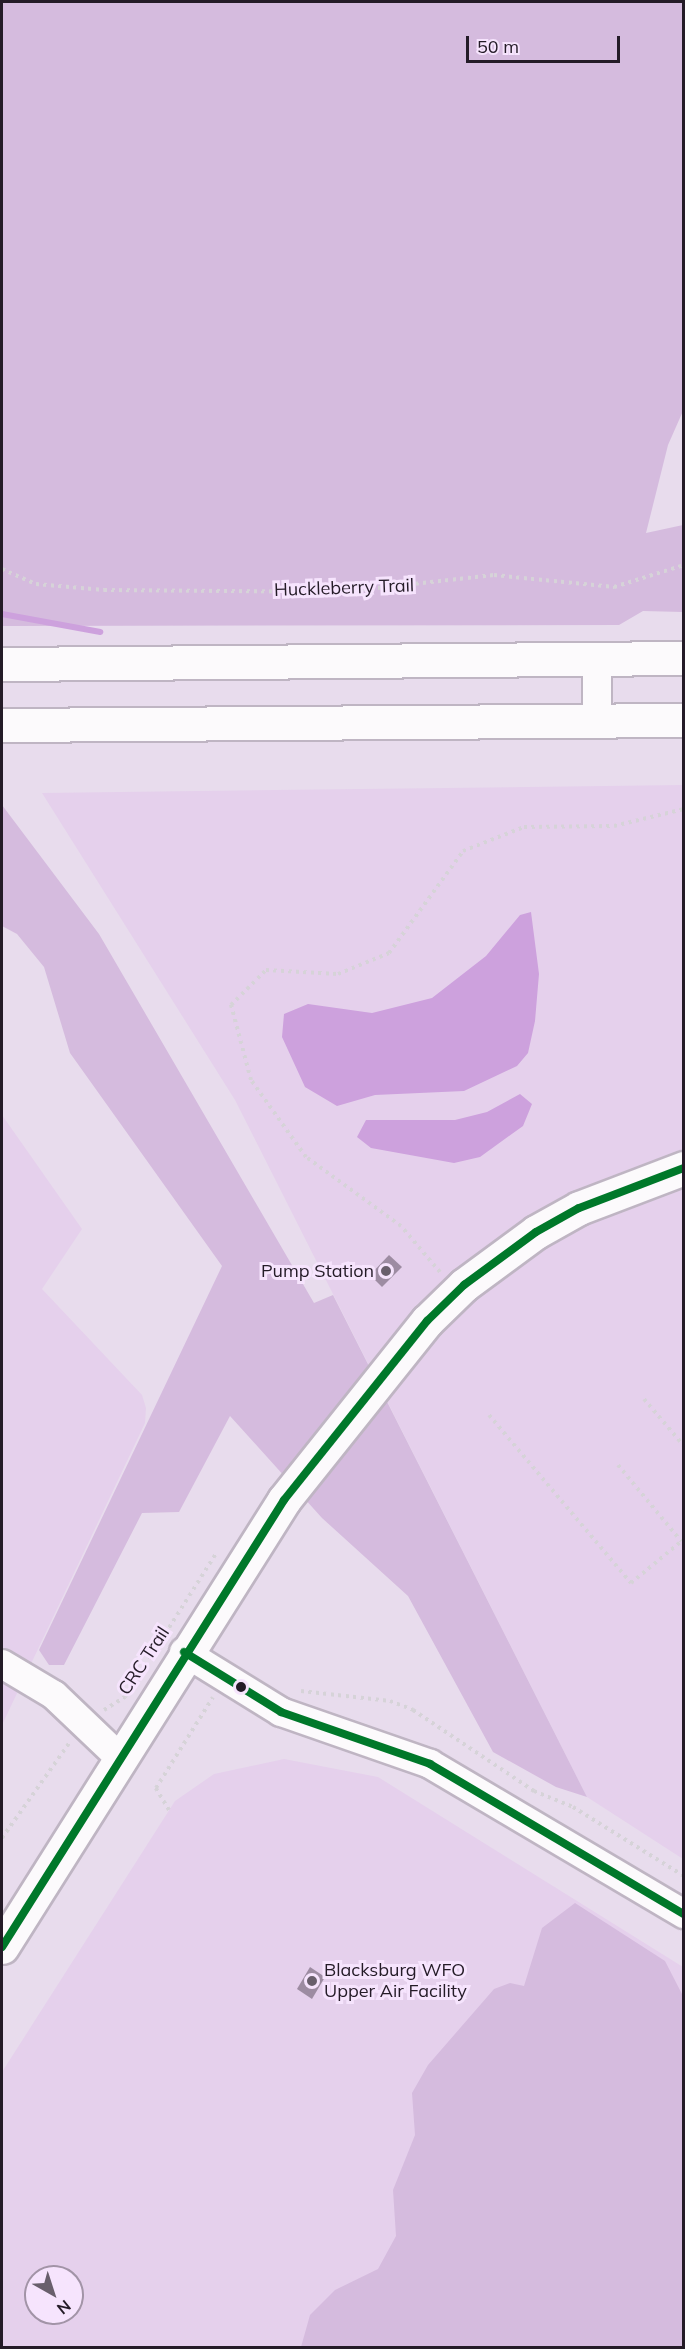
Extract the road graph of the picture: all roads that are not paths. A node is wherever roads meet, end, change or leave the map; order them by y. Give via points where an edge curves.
1 (684, 658) edge
2 (597, 659) junction
3 (2, 664) edge
4 (597, 720) junction
5 (684, 720) edge
6 (2, 725) edge
7 (684, 1168) edge
8 (184, 1652) junction
9 (2, 1664) edge
10 (118, 1757) junction
11 (684, 1914) edge
12 (2, 1947) edge

1 - 2 main road
2 - 3 main road
2 - 4 street
4 - 5 main road
4 - 6 main road
7 - 8 main road via 579,1208 536,1232 486,1268 427,1321 284,1500
8 - 10 main road
8 - 11 street via 281,1712 430,1764
9 - 10 street via 54,1695
10 - 12 main road

